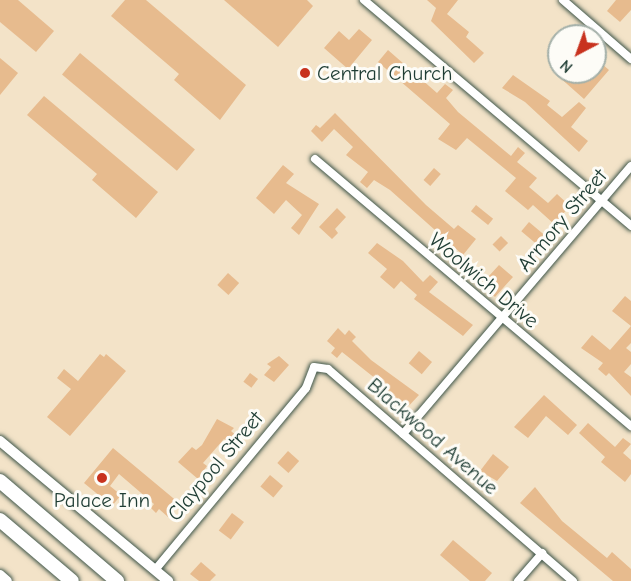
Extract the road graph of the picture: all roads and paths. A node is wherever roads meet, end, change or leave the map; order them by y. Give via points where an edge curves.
1 (364, 0) edge
2 (563, 0) edge
3 (631, 58) edge
4 (315, 159) dead end
5 (631, 166) edge
6 (601, 202) junction
7 (631, 226) edge
8 (502, 318) junction
9 (306, 388) joint
10 (631, 426) edge
11 (403, 434) junction
12 (0, 441) edge
13 (0, 481) edge
14 (0, 520) edge
15 (542, 553) junction
16 (155, 570) junction
17 (0, 575) edge
18 (7, 581) edge
19 (72, 581) edge
20 (117, 581) edge
21 (168, 581) edge
22 (518, 581) edge
23 (573, 581) edge

1 - 6 street
2 - 3 street
4 - 8 street, Woolwich Drive
5 - 6 street, Armory Street
6 - 7 street
6 - 8 street, Armory Street
8 - 10 street, Woolwich Drive
8 - 11 street, Armory Street
9 - 11 street, Blackwood Avenue via 314,368 328,369
9 - 16 street, Claypool Street
11 - 15 street, Blackwood Avenue
12 - 16 main road
13 - 20 highway
14 - 19 highway
15 - 22 street
15 - 23 street, Blackwood Avenue
16 - 21 main road
17 - 18 main road

